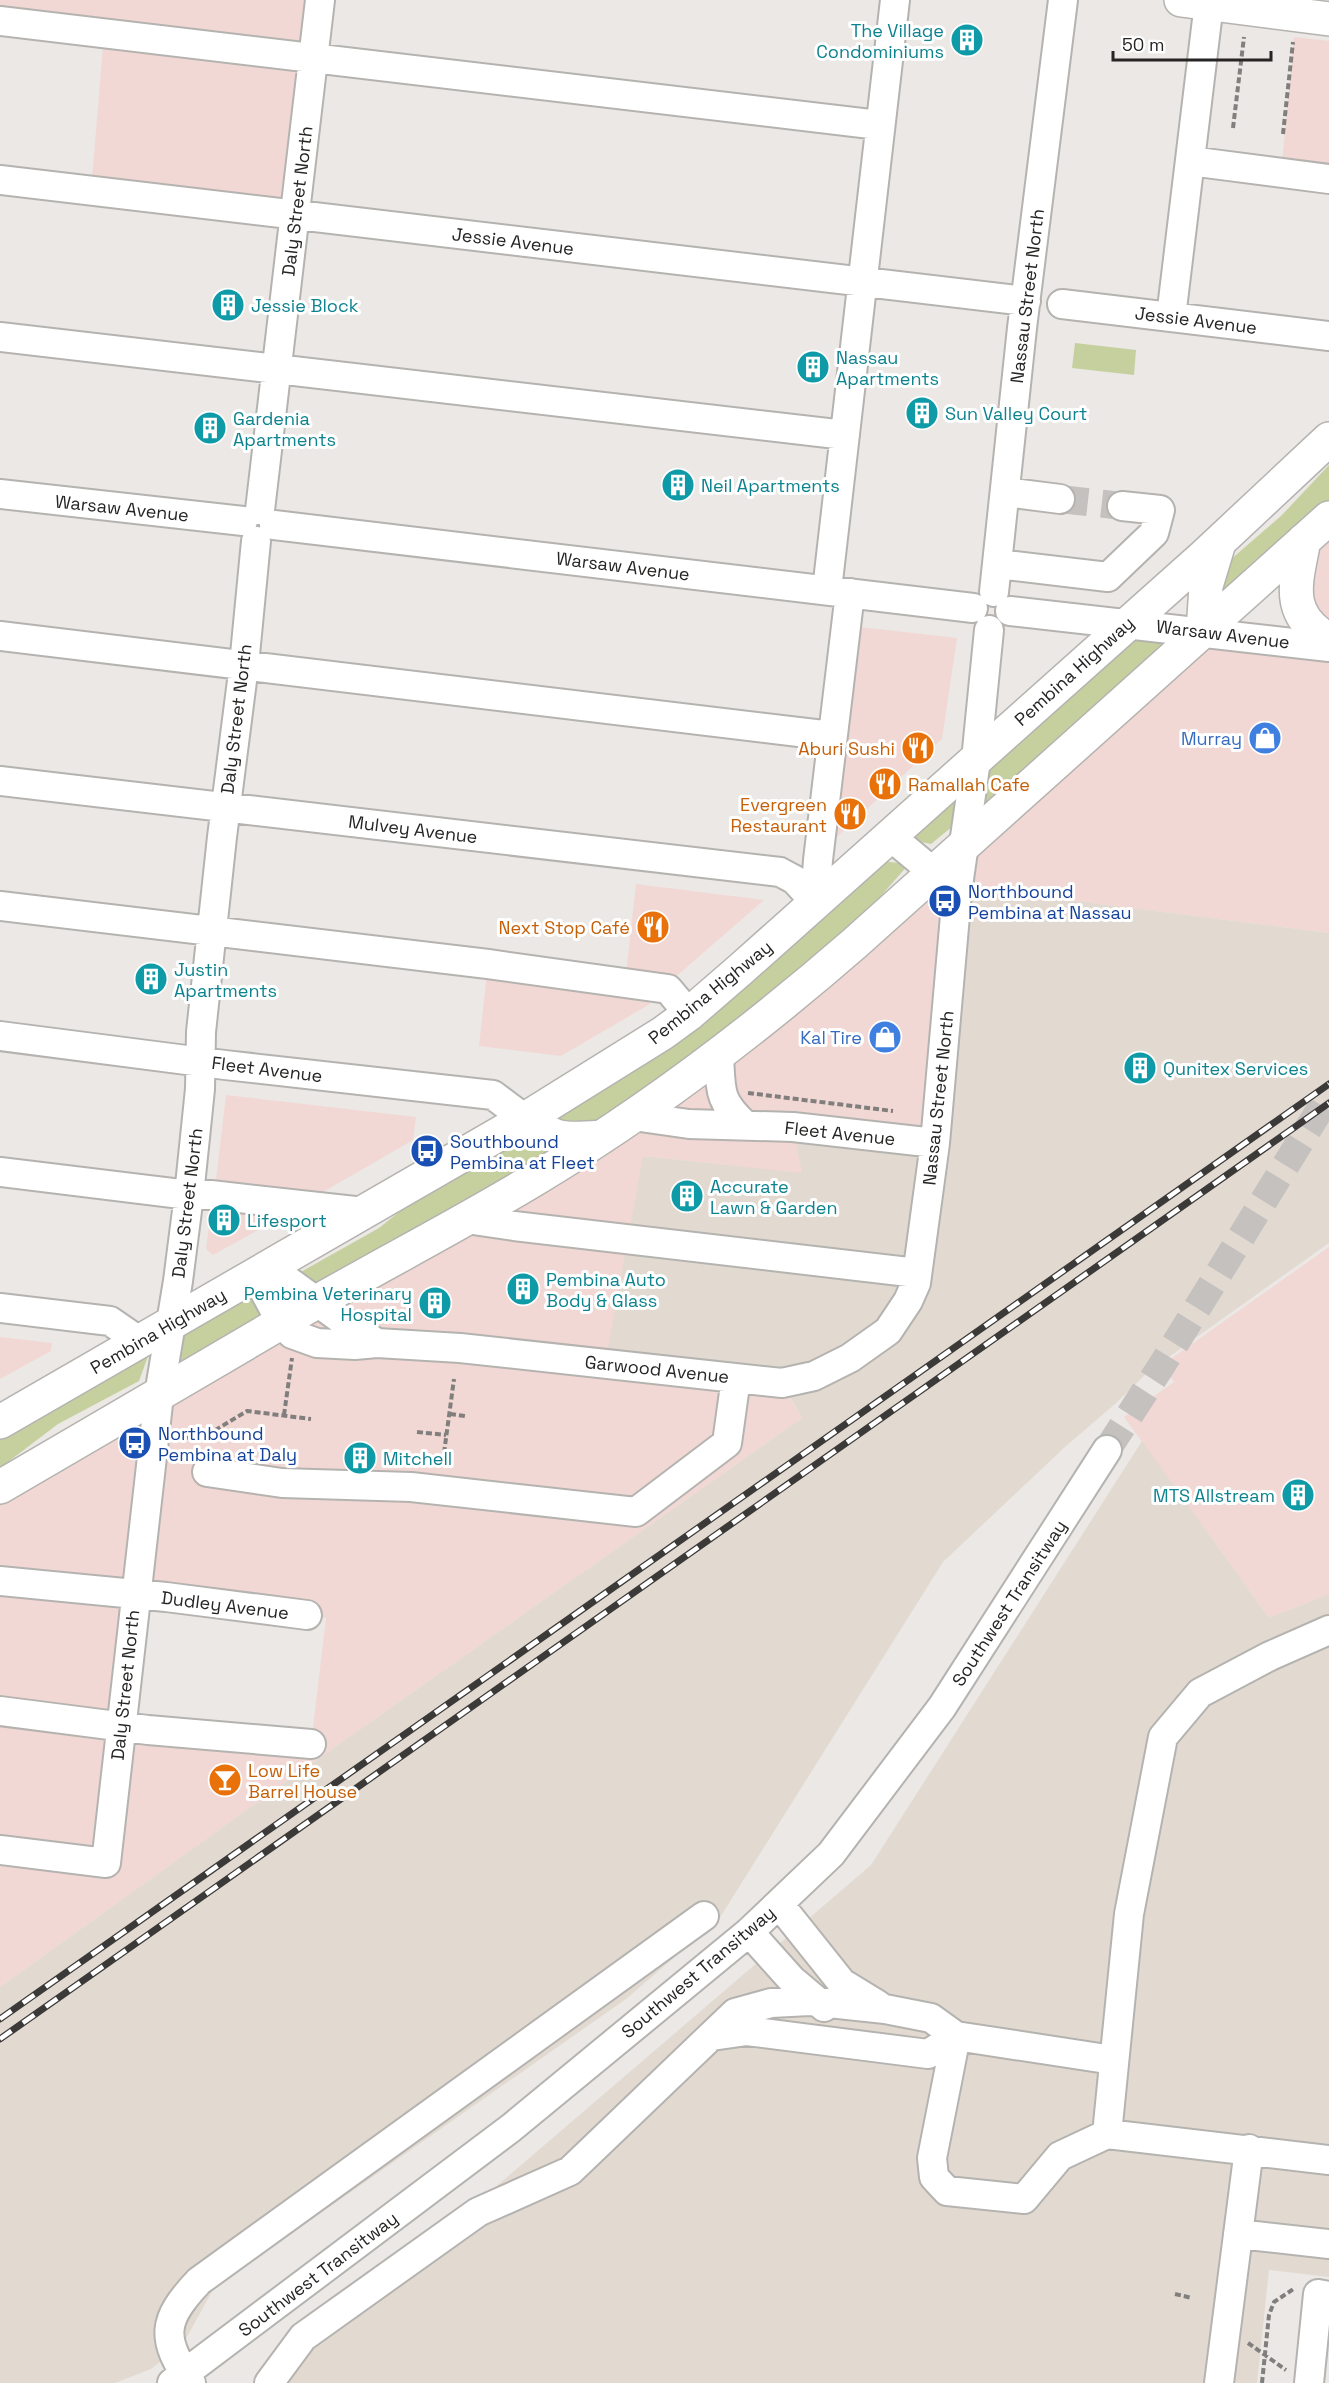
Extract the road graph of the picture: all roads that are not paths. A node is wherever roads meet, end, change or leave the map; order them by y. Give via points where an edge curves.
1 (320, 0) edge
2 (895, 0) edge
3 (1063, 0) edge
4 (1211, 2) edge
5 (1329, 19) edge
6 (0, 21) edge
7 (314, 59) junction
8 (879, 125) junction
9 (1190, 161) junction
10 (1329, 179) edge
11 (0, 180) edge
12 (295, 215) junction
13 (861, 282) junction
14 (1026, 301) junction
15 (1062, 304) dead end
16 (1171, 317) junction
17 (1329, 336) edge
18 (0, 337) edge
19 (276, 369) junction
20 (845, 435) junction
21 (1329, 439) edge
22 (1005, 492) junction
23 (0, 494) edge
24 (1060, 499) tunnel mouth
25 (1122, 506) tunnel mouth
26 (1329, 518) edge
27 (258, 524) junction
28 (1304, 540) junction
29 (1219, 541) junction
30 (998, 564) junction
31 (838, 592) junction
32 (992, 610) junction
33 (1128, 623) junction
34 (1203, 632) junction
35 (0, 636) edge
36 (1329, 640) edge
37 (1329, 647) edge
38 (244, 665) junction
39 (832, 736) junction
40 (976, 760) junction
41 (0, 781) edge
42 (225, 807) junction
43 (890, 836) junction
44 (962, 849) junction
45 (945, 883) junction
46 (815, 902) junction
47 (0, 906) edge
48 (212, 931) junction
49 (689, 1014) junction
50 (0, 1036) edge
51 (719, 1055) junction
52 (199, 1061) junction
53 (633, 1116) junction
54 (525, 1119) junction
55 (745, 1125) junction
56 (602, 1137) junction
57 (934, 1143) junction
58 (0, 1172) edge
59 (189, 1196) junction
60 (364, 1212) junction
61 (466, 1219) junction
62 (262, 1270) junction
63 (917, 1273) junction
64 (908, 1301) joint
65 (317, 1302) junction
66 (0, 1308) edge
67 (171, 1323) junction
68 (287, 1337) junction
69 (139, 1341) junction
70 (377, 1343) junction
71 (736, 1378) junction
72 (159, 1395) junction
73 (0, 1422) edge
74 (1107, 1450) tunnel mouth
75 (207, 1472) dead end
76 (0, 1487) edge
77 (0, 1581) edge
78 (135, 1594) junction
79 (307, 1615) dead end
80 (1329, 1630) edge
81 (0, 1711) edge
82 (121, 1726) junction
83 (311, 1744) dead end
84 (0, 1850) edge
85 (780, 1904) junction
86 (704, 1916) dead end
87 (749, 1932) junction
88 (818, 2002) junction
89 (885, 2009) junction
90 (712, 2036) junction
91 (956, 2036) junction
92 (891, 2048) junction
93 (1113, 2060) junction
94 (1107, 2133) junction
95 (1249, 2149) junction
96 (1329, 2160) edge
97 (1238, 2234) junction
98 (1329, 2244) edge
99 (1329, 2296) edge
100 (183, 2380) edge
101 (1302, 2380) edge
102 (269, 2383) edge
103 (1219, 2383) edge

1 - 7 street, Daly Street North
2 - 8 street
3 - 14 street, Nassau Street North
4 - 5 main road
4 - 9 street
6 - 7 street
7 - 8 street
7 - 12 street, Daly Street North
8 - 13 street
9 - 10 street
9 - 16 street
11 - 12 street, Jessie Avenue
12 - 13 street, Jessie Avenue
12 - 19 street, Daly Street North
13 - 14 street, Jessie Avenue
13 - 20 street
14 - 22 street, Nassau Street North
15 - 16 street, Jessie Avenue
16 - 17 street, Jessie Avenue
18 - 19 street
19 - 20 street
19 - 27 street, Daly Street North
20 - 31 street
21 - 29 main road, Pembina Highway
22 - 24 street
22 - 30 street, Nassau Street North
23 - 27 street, Warsaw Avenue
25 - 30 street via 1160,510 1154,533 1108,577
26 - 28 main road
27 - 31 street, Warsaw Avenue
27 - 38 street, Daly Street North
28 - 34 main road
28 - 36 main road via 1294,590 1300,614
29 - 33 main road, Pembina Highway
29 - 34 main road via 1206,586
30 - 32 street, Nassau Street North
31 - 32 street, Warsaw Avenue
31 - 39 street
32 - 33 street, Warsaw Avenue
32 - 40 street, Nassau Street North
33 - 34 street, Warsaw Avenue
33 - 40 main road, Pembina Highway
34 - 37 street, Warsaw Avenue
34 - 44 main road
35 - 38 street
38 - 39 street
38 - 42 street, Daly Street North
39 - 46 street
40 - 43 main road, Pembina Highway
40 - 44 street, Nassau Street North
41 - 42 street, Mulvey Avenue
42 - 46 street, Mulvey Avenue via 780,872 795,880
42 - 48 street, Daly Street North
43 - 45 street
43 - 46 main road, Pembina Highway
44 - 45 main road
45 - 51 main road
45 - 57 street, Nassau Street North
46 - 49 main road, Pembina Highway
47 - 48 street
48 - 49 street via 668,989
48 - 52 street, Daly Street North
49 - 54 main road, Pembina Highway via 640,1049
50 - 52 street, Fleet Avenue
51 - 53 main road
51 - 55 street via 720,1092 732,1113
52 - 54 street, Fleet Avenue via 493,1095
52 - 59 street, Daly Street North via 200,1089
53 - 55 street, Fleet Avenue via 689,1124
53 - 56 main road
54 - 56 main road via 549,1135 569,1140
54 - 60 main road, Pembina Highway
55 - 57 street, Fleet Avenue
56 - 61 main road
57 - 63 street, Nassau Street North
58 - 59 street
59 - 60 street via 212,1195
59 - 67 street, Daly Street North
60 - 62 main road, Pembina Highway
61 - 63 street
61 - 65 main road
62 - 65 street, Garwood Avenue
62 - 67 main road, Pembina Highway
62 - 68 street, Garwood Avenue
63 - 64 street, Nassau Street North
64 - 71 street, Garwood Avenue via 888,1331 850,1358 814,1376 782,1383
65 - 68 main road
65 - 70 street, Garwood Avenue
66 - 69 street via 110,1321
67 - 69 main road, Pembina Highway
67 - 72 street, Daly Street North
68 - 70 street, Garwood Avenue via 292,1334 317,1343
68 - 72 main road
69 - 73 main road, Pembina Highway
70 - 71 street, Garwood Avenue via 460,1348
71 - 75 street via 727,1443 636,1512 411,1487 282,1483
72 - 76 main road
72 - 78 street, Daly Street North
74 - 85 street, Southwest Transitway via 942,1707 831,1854
77 - 78 street, Dudley Avenue
78 - 79 street, Dudley Avenue
78 - 82 street, Daly Street North
80 - 93 street via 1200,1693 1163,1737 1129,1914
81 - 82 street
82 - 83 street
82 - 84 street, Daly Street North via 106,1863
85 - 87 street, Southwest Transitway
85 - 89 street via 842,1983
86 - 100 street via 199,2281 181,2300 169,2324
87 - 88 street via 792,1980
87 - 100 street, Southwest Transitway via 511,2128
88 - 89 street
88 - 90 street via 771,2003 735,2013
88 - 92 street via 839,2019
89 - 91 street via 931,2018
90 - 92 street via 747,2031
90 - 102 street via 570,2171 478,2212 303,2337
91 - 92 street via 928,2054
91 - 93 street
91 - 94 street via 932,2158 934,2177 947,2191 1024,2199 1060,2156
93 - 94 street
94 - 95 street
95 - 96 street
95 - 97 street
97 - 98 street
97 - 103 street
99 - 101 street via 1318,2294

